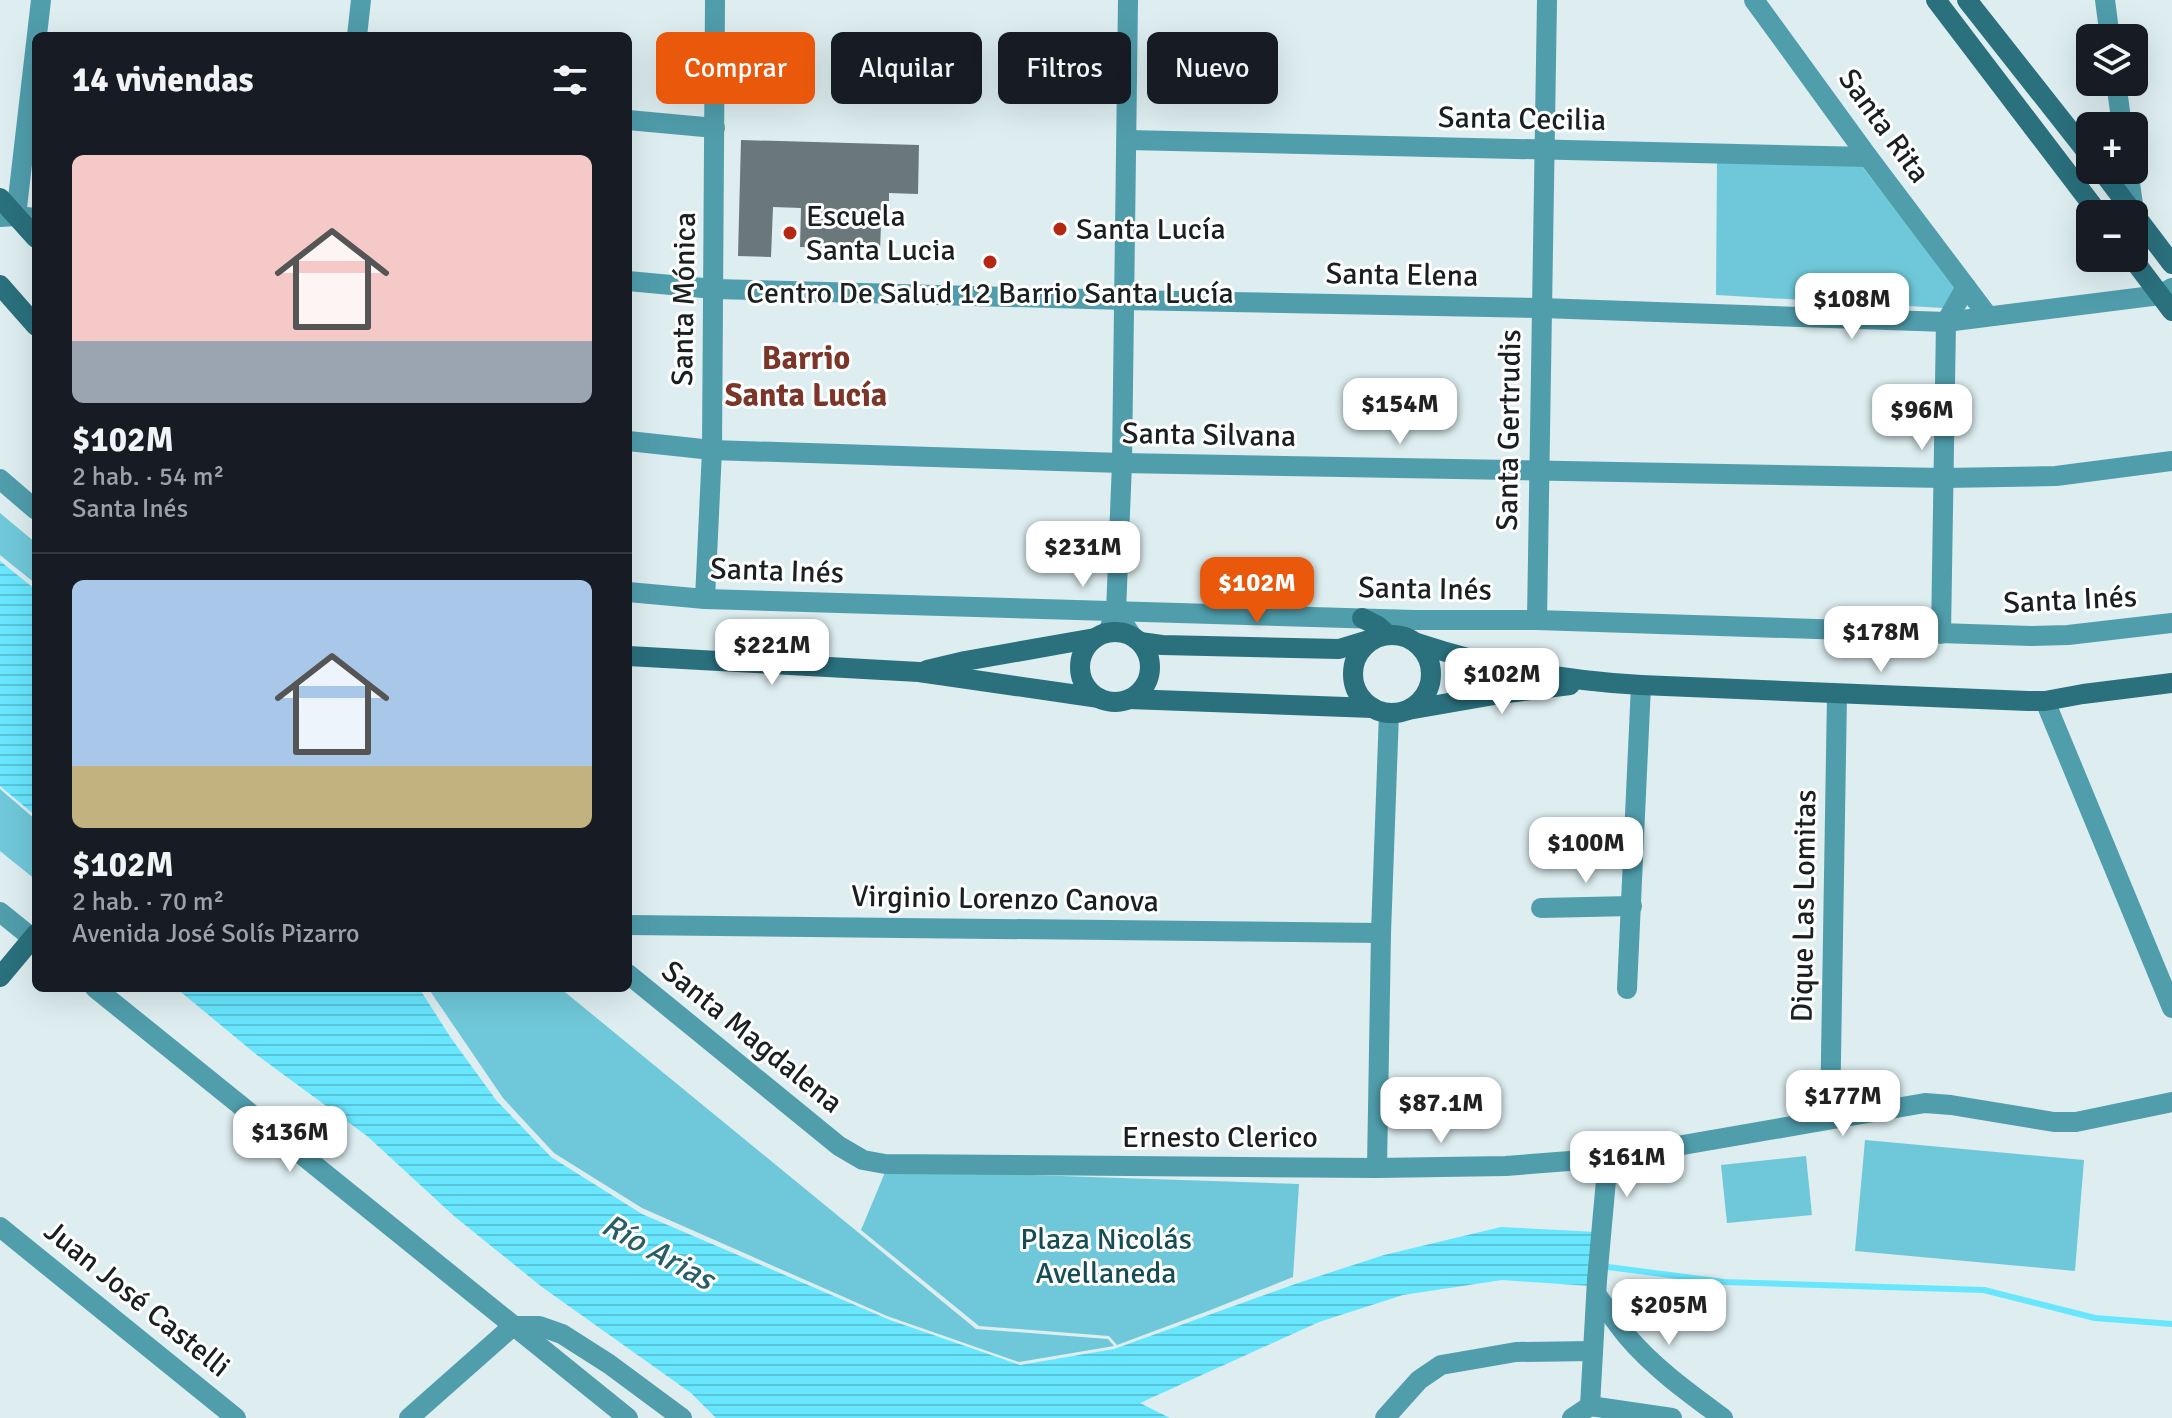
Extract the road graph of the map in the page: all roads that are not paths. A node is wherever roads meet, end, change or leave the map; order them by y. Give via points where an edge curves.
1 (41, 0) edge
2 (361, 0) edge
3 (715, 0) edge
4 (1128, 0) edge
5 (1547, 0) edge
6 (1754, 0) edge
7 (1936, 0) edge
8 (1967, 0) edge
9 (2105, 0) edge
10 (2108, 24) edge
11 (37, 32) edge
12 (357, 32) edge
13 (32, 80) edge
14 (632, 120) edge
15 (715, 128) junction
16 (2076, 138) edge
17 (1127, 140) junction
18 (1544, 149) junction
19 (1868, 157) junction
20 (2112, 184) edge
21 (0, 198) edge
22 (2088, 200) edge
23 (2125, 200) edge
24 (17, 217) edge
25 (2148, 229) edge
26 (32, 234) edge
27 (2168, 254) edge
28 (2148, 259) edge
29 (2144, 272) edge
30 (632, 281) edge
31 (0, 285) edge
32 (1966, 287) junction
33 (714, 289) junction
34 (2168, 298) edge
35 (1125, 300) junction
36 (1541, 308) junction
37 (1988, 316) junction
38 (32, 321) edge
39 (1946, 322) junction
40 (632, 441) edge
41 (712, 450) junction
42 (2172, 461) edge
43 (1122, 463) junction
44 (1538, 471) junction
45 (1944, 478) junction
46 (0, 479) edge
47 (32, 507) edge
48 (632, 592) edge
49 (705, 599) junction
50 (1116, 612) junction
51 (1362, 618) junction
52 (1537, 620) junction
53 (2172, 623) edge
54 (1398, 634) junction
55 (1941, 634) junction
56 (1101, 635) junction
57 (1136, 639) junction
58 (632, 656) edge
59 (919, 672) junction
60 (1589, 682) junction
61 (2172, 683) edge
62 (1641, 685) junction
63 (1837, 695) junction
64 (1099, 698) junction
65 (1129, 699) junction
66 (2045, 701) junction
67 (1390, 710) junction
68 (1632, 906) junction
69 (1541, 908) dead end
70 (0, 912) edge
71 (632, 925) edge
72 (1381, 933) junction
73 (32, 935) edge
74 (32, 940) edge
75 (0, 977) edge
76 (632, 977) edge
77 (1627, 989) dead end
78 (100, 992) edge
79 (2172, 1008) edge
80 (2172, 1102) edge
81 (1830, 1118) junction
82 (839, 1146) joint
83 (1608, 1158) junction
84 (1377, 1168) junction
85 (0, 1227) edge
86 (1597, 1288) junction
87 (513, 1326) junction
88 (1593, 1351) junction
89 (1590, 1406) junction
90 (236, 1418) edge
91 (409, 1418) edge
92 (628, 1418) edge
93 (682, 1418) edge
94 (1385, 1418) edge
95 (1572, 1418) edge
96 (1672, 1418) edge
97 (1723, 1418) edge

1 - 11 street
2 - 12 street
3 - 15 street, Santa Mónica
4 - 17 street
5 - 18 street, Santa Gertrudis
6 - 19 street, Santa Rita
7 - 22 main road
8 - 16 main road
9 - 10 street
13 - 24 street
14 - 15 street
15 - 33 street, Santa Mónica
17 - 18 street, Santa Cecilia
17 - 35 street
18 - 19 street, Santa Cecilia
18 - 36 street, Santa Gertrudis
19 - 32 street, Santa Rita
20 - 23 main road
21 - 24 main road
24 - 26 main road
25 - 27 main road
27 - 28 street
29 - 34 main road
30 - 33 street, Santa Elena
31 - 38 main road
32 - 37 street, Santa Rita
32 - 39 street
33 - 35 street, Santa Elena
33 - 41 street, Santa Mónica
34 - 37 street, Santa Elena
35 - 36 street, Santa Elena
35 - 43 street
36 - 39 street, Santa Elena
36 - 44 street, Santa Gertrudis
37 - 39 street, Santa Elena
39 - 45 street
40 - 41 street, Santa Silvana
41 - 43 street, Santa Silvana
41 - 49 street, Santa Mónica
42 - 45 street, Santa Silvana via 2056,476
43 - 44 street, Santa Silvana
43 - 50 street
44 - 45 street, Santa Silvana
44 - 52 street, Santa Gertrudis
45 - 55 street
46 - 47 street
48 - 49 street, Santa Inés
49 - 50 street, Santa Inés
50 - 51 street, Santa Inés
50 - 56 street
50 - 57 street
51 - 54 street, Santa Inés
51 - 54 main road
52 - 54 street, Santa Inés
52 - 55 street, Santa Inés
53 - 55 street, Santa Inés via 2068,635
54 - 57 main road via 1339,649 1162,645
54 - 60 main road via 1509,669
54 - 67 main road via 1426,653 1431,679 1419,702
54 - 67 main road via 1365,645 1353,666 1363,700
56 - 57 main road via 1116,631
56 - 59 main road
56 - 64 main road via 1086,646 1079,669 1082,681
57 - 65 main road via 1146,651 1150,673 1139,693
58 - 59 main road
59 - 64 main road
60 - 62 main road
60 - 67 main road
61 - 66 main road
62 - 63 main road
62 - 68 street
63 - 66 main road
63 - 81 street, Dique Las Lomitas
64 - 65 main road
65 - 67 main road
66 - 79 street
67 - 72 street
68 - 69 street
68 - 77 street
70 - 73 street
71 - 72 street, Virginio Lorenzo Canova
72 - 84 street
74 - 75 main road
76 - 82 street, Santa Magdalena
78 - 87 street
80 - 81 street, Ernesto Clerico via 2076,1122 1925,1103
81 - 83 street, Ernesto Clerico
82 - 84 street, Ernesto Clerico via 863,1160 885,1164
83 - 84 street, Ernesto Clerico
83 - 86 street
85 - 90 street, Juan José Castelli
86 - 88 street
86 - 97 street via 1628,1337
87 - 91 street
87 - 92 street
87 - 93 street via 539,1326 562,1334
88 - 89 street
88 - 94 street via 1516,1352 1441,1365 1419,1380
89 - 95 street
89 - 96 street

